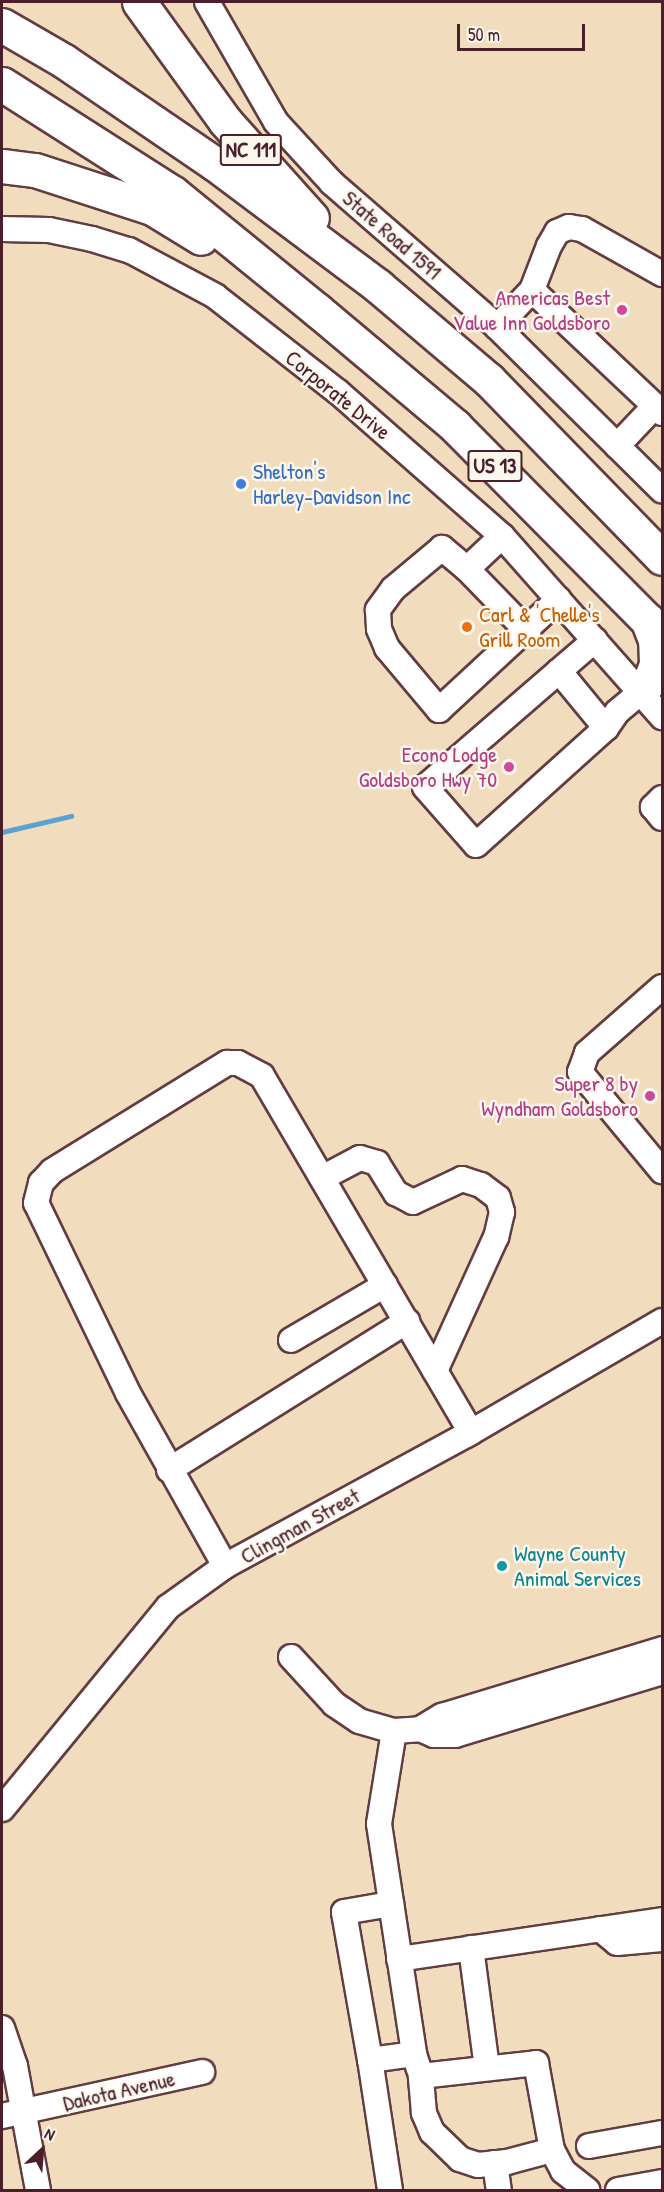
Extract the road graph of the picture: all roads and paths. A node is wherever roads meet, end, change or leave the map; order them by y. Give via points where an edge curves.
1 (139, 2) edge
2 (207, 2) edge
3 (2, 25) edge
4 (2, 84) edge
5 (2, 166) edge
6 (2, 229) edge
7 (663, 274) edge
8 (378, 286) junction
9 (532, 290) junction
10 (317, 310) junction
11 (497, 327) junction
12 (659, 410) edge
13 (617, 446) junction
14 (663, 490) edge
15 (502, 536) junction
16 (663, 558) edge
17 (467, 569) junction
18 (559, 599) junction
19 (655, 627) edge
20 (528, 632) junction
21 (595, 640) junction
22 (559, 671) junction
23 (652, 688) edge
24 (663, 717) edge
25 (606, 728) junction
26 (663, 798) edge
27 (663, 818) edge
28 (663, 987) edge
29 (663, 1171) edge
30 (322, 1178) junction
31 (385, 1285) junction
32 (407, 1321) junction
33 (663, 1321) edge
34 (291, 1340) dead end
35 (435, 1371) junction
36 (471, 1432) junction
37 (169, 1470) junction
38 (225, 1566) junction
39 (663, 1649) edge
40 (291, 1657) dead end
41 (663, 1672) edge
42 (420, 1729) junction
43 (394, 1731) junction
44 (2, 1809) edge
45 (391, 1904) junction
46 (663, 1920) edge
47 (600, 1929) junction
48 (663, 1940) edge
49 (471, 1948) junction
50 (399, 1959) junction
51 (2, 2028) edge
52 (370, 2060) junction
53 (417, 2065) junction
54 (487, 2068) junction
55 (201, 2072) dead end
56 (13, 2114) edge
57 (662, 2134) edge
58 (589, 2146) dead end
59 (552, 2150) junction
60 (495, 2163) junction
61 (663, 2182) edge
62 (38, 2190) edge
63 (390, 2190) edge
64 (500, 2190) edge
65 (587, 2190) edge
66 (618, 2190) edge

1 - 8 highway, NC 111 via 225,121
2 - 11 street, State Road 1591 via 276,122 332,183
3 - 8 highway, US 13 via 64,61 215,164
4 - 10 highway, US 13 via 173,193
5 - 10 highway via 35,170 152,208
6 - 15 street, Corporate Drive via 49,230 92,239 140,255 214,296 338,392
7 - 9 street via 582,228 569,227 557,232
8 - 16 highway, US 13 via 489,380
9 - 11 street
9 - 12 street
10 - 19 highway, US 13 via 455,426
11 - 13 street, State Road 1591
12 - 13 street
13 - 14 street, State Road 1591
15 - 17 street
15 - 18 street, Corporate Drive
17 - 20 street
17 - 20 street via 442,548 393,589 378,610 379,629 387,648 439,711
18 - 20 street
18 - 21 street, Corporate Drive
19 - 23 highway
21 - 22 street
21 - 23 street, Corporate Drive
22 - 25 street
22 - 25 street via 425,787 476,845
23 - 24 street, Corporate Drive
23 - 25 street
26 - 27 street via 653,807
28 - 29 street via 587,1053 580,1072
30 - 31 street
30 - 35 street via 360,1158 377,1163 396,1193 413,1202 462,1179 481,1185 498,1198 502,1212 496,1237
30 - 37 street via 262,1076 249,1067 227,1063 52,1171 41,1183 36,1203
31 - 32 street
31 - 34 street
32 - 35 street
32 - 37 street
33 - 36 street, Clingman Street
35 - 36 street
36 - 38 street, Clingman Street
37 - 38 street
38 - 44 street, Clingman Street via 168,1607
39 - 42 street via 442,1716
40 - 43 street via 334,1704 359,1721
41 - 42 street via 455,1735 434,1735
42 - 43 street
43 - 45 street via 379,1824
45 - 50 street
45 - 52 street via 344,1912
46 - 47 street
47 - 48 street via 617,1943
47 - 49 street
49 - 50 street
49 - 54 street
50 - 53 street
51 - 56 street
52 - 53 street
52 - 63 street
53 - 54 street
53 - 60 street via 424,2113 444,2148 478,2165
54 - 59 street via 536,2063
55 - 56 street, Dakota Avenue
56 - 62 street
57 - 58 street
59 - 60 street
59 - 65 street via 563,2171
60 - 64 street
61 - 66 street

